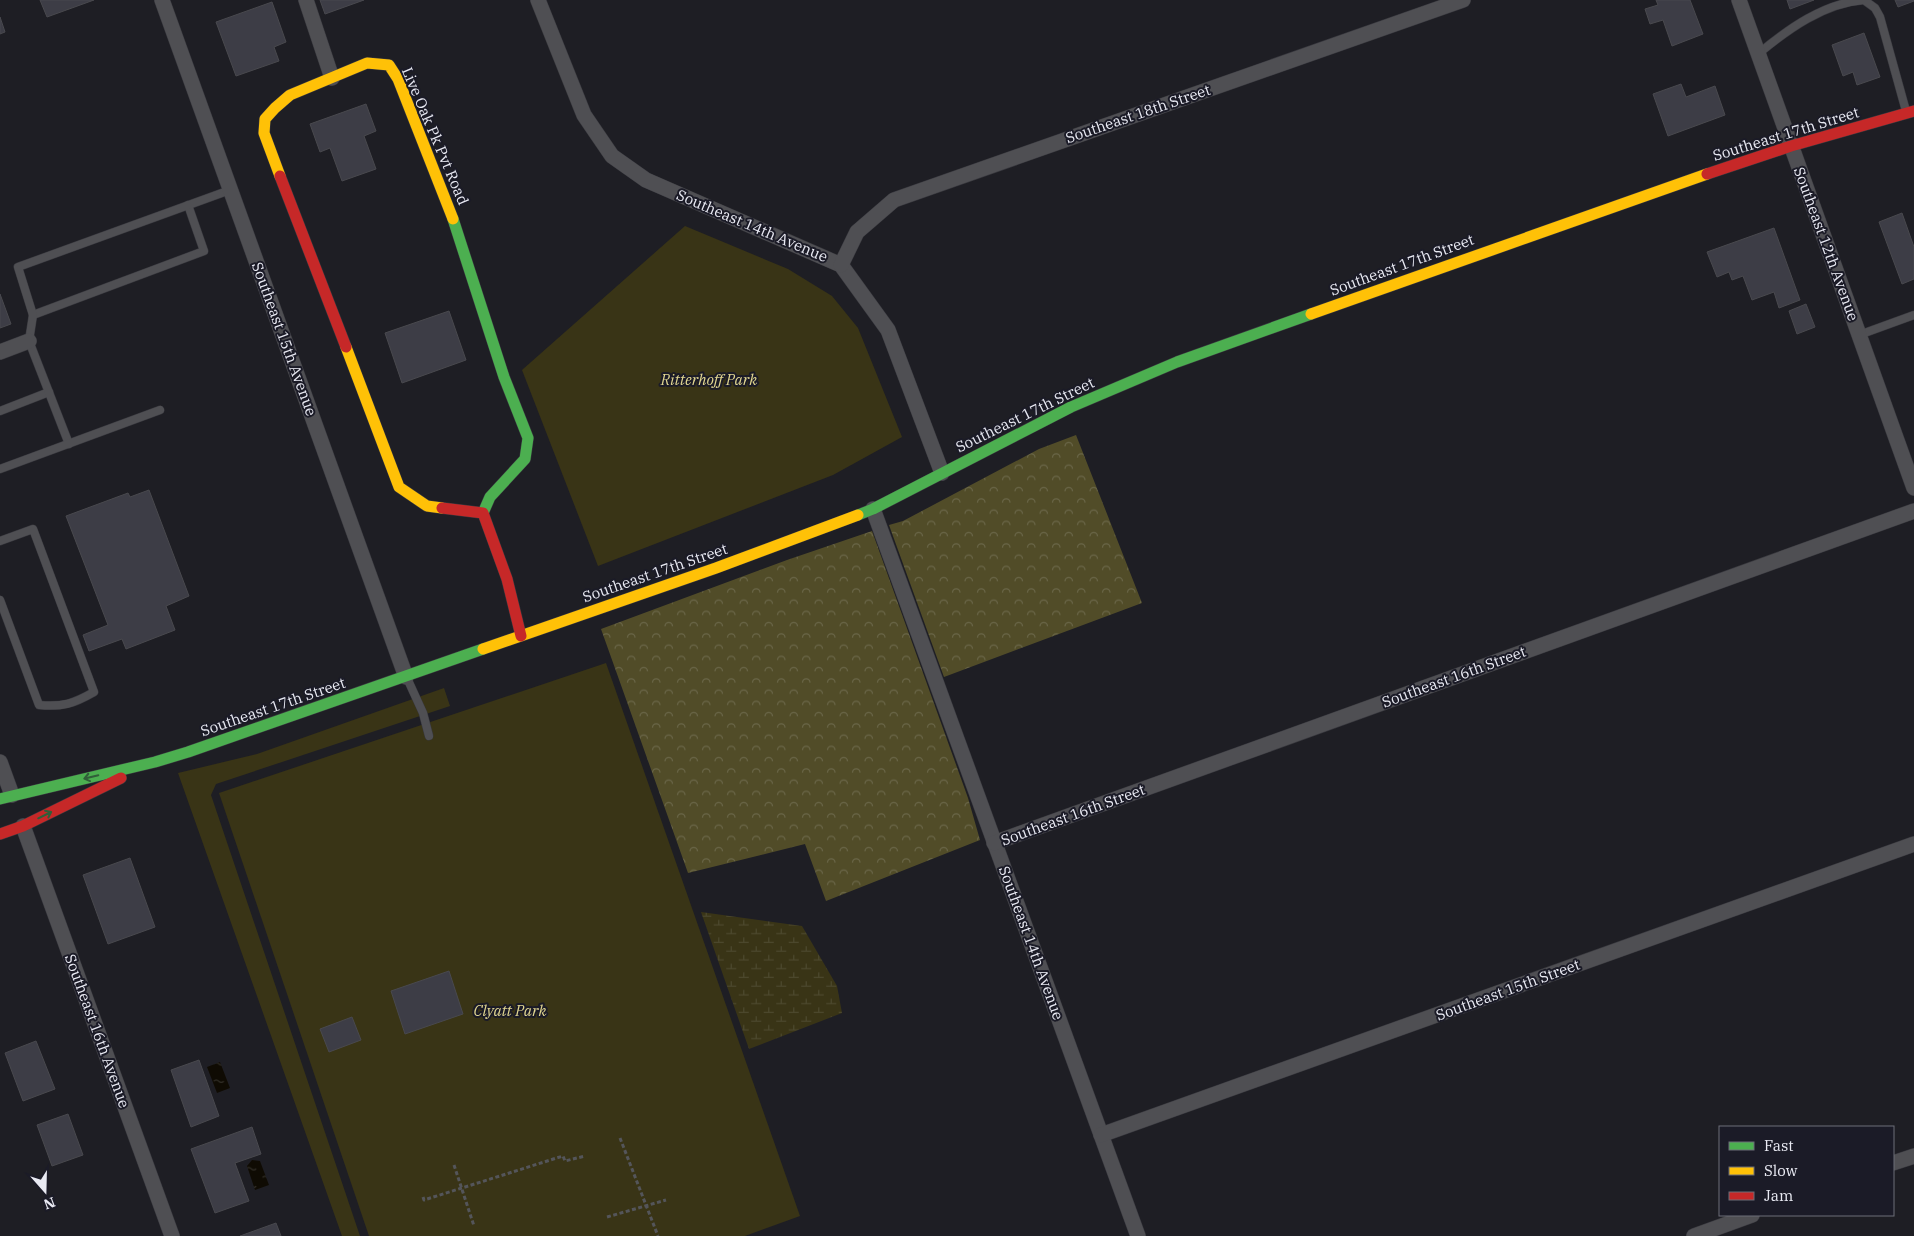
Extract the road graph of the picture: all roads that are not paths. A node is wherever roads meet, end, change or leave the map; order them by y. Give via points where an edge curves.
1 (162, 0) edge
2 (306, 0) edge
3 (538, 0) edge
4 (1463, 0) edge
5 (1739, 0) edge
6 (1758, 54) junction
7 (332, 78) junction
8 (1910, 112) edge
9 (1791, 146) junction
10 (230, 190) junction
11 (188, 205) junction
12 (841, 265) junction
13 (1914, 314) edge
14 (33, 315) junction
15 (1859, 335) junction
16 (29, 341) junction
17 (0, 352) edge
18 (49, 392) junction
19 (160, 410) dead end
20 (0, 411) edge
21 (69, 444) junction
22 (0, 468) edge
23 (942, 473) junction
24 (1914, 488) edge
25 (873, 509) junction
26 (1914, 511) edge
27 (483, 513) junction
28 (0, 540) edge
29 (0, 600) edge
30 (521, 636) junction
31 (406, 677) junction
32 (430, 736) dead end
33 (0, 762) edge
34 (155, 762) junction
35 (6, 797) edge
36 (23, 826) junction
37 (0, 834) edge
38 (994, 843) junction
39 (1914, 844) edge
40 (1101, 1135) junction
41 (1914, 1156) edge
42 (1894, 1163) edge
43 (1749, 1216) edge
44 (172, 1236) edge
45 (1138, 1236) edge
46 (1694, 1236) edge

1 - 10 street, Southeast 15th Avenue
2 - 7 street
3 - 12 street, Southeast 14th Avenue via 584,115 612,156 646,180
4 - 12 street, Southeast 18th Street via 894,200 857,232
5 - 6 street, Southeast 12th Avenue
6 - 8 lane via 1806,19 1850,1 1864,0 1875,8 1880,17
6 - 9 street, Southeast 12th Avenue
7 - 27 main road, Live Oak Pk Pvt Road via 367,63 389,65 398,78 451,212 504,377 528,438 526,459 490,497
7 - 27 main road, Live Oak Pk Pvt Road via 290,95 265,120 264,133 400,487 427,506
8 - 9 main road, Southeast 17th Street
9 - 15 street, Southeast 12th Avenue
9 - 23 main road, Southeast 17th Street via 1176,362 1071,407
10 - 11 lane
10 - 31 street, Southeast 15th Avenue
11 - 14 lane via 18,267
11 - 14 lane via 204,251
12 - 23 street, Southeast 14th Avenue via 888,330
13 - 15 lane
14 - 16 lane
15 - 24 street, Southeast 12th Avenue
16 - 17 street
16 - 18 lane
18 - 20 lane
18 - 21 lane
19 - 21 lane
21 - 22 lane
23 - 25 main road, Southeast 17th Street
25 - 30 main road, Southeast 17th Street
25 - 38 street, Southeast 14th Avenue
26 - 38 street, Southeast 16th Street
27 - 30 main road via 507,579
28 - 29 lane via 33,529 94,692 81,700 59,706 39,705
30 - 31 main road, Southeast 17th Street
31 - 32 lane
31 - 34 main road, Southeast 17th Street
33 - 35 street
34 -> 35 main road, Southeast 17th Street
36 -> 34 main road, Southeast 17th Street
36 - 37 main road, Southeast 17th Street
36 - 44 street, Southeast 16th Avenue
38 - 40 street, Southeast 14th Avenue
39 - 40 street, Southeast 15th Street
40 - 45 street, Southeast 14th Avenue
41 - 42 street
43 - 46 street

